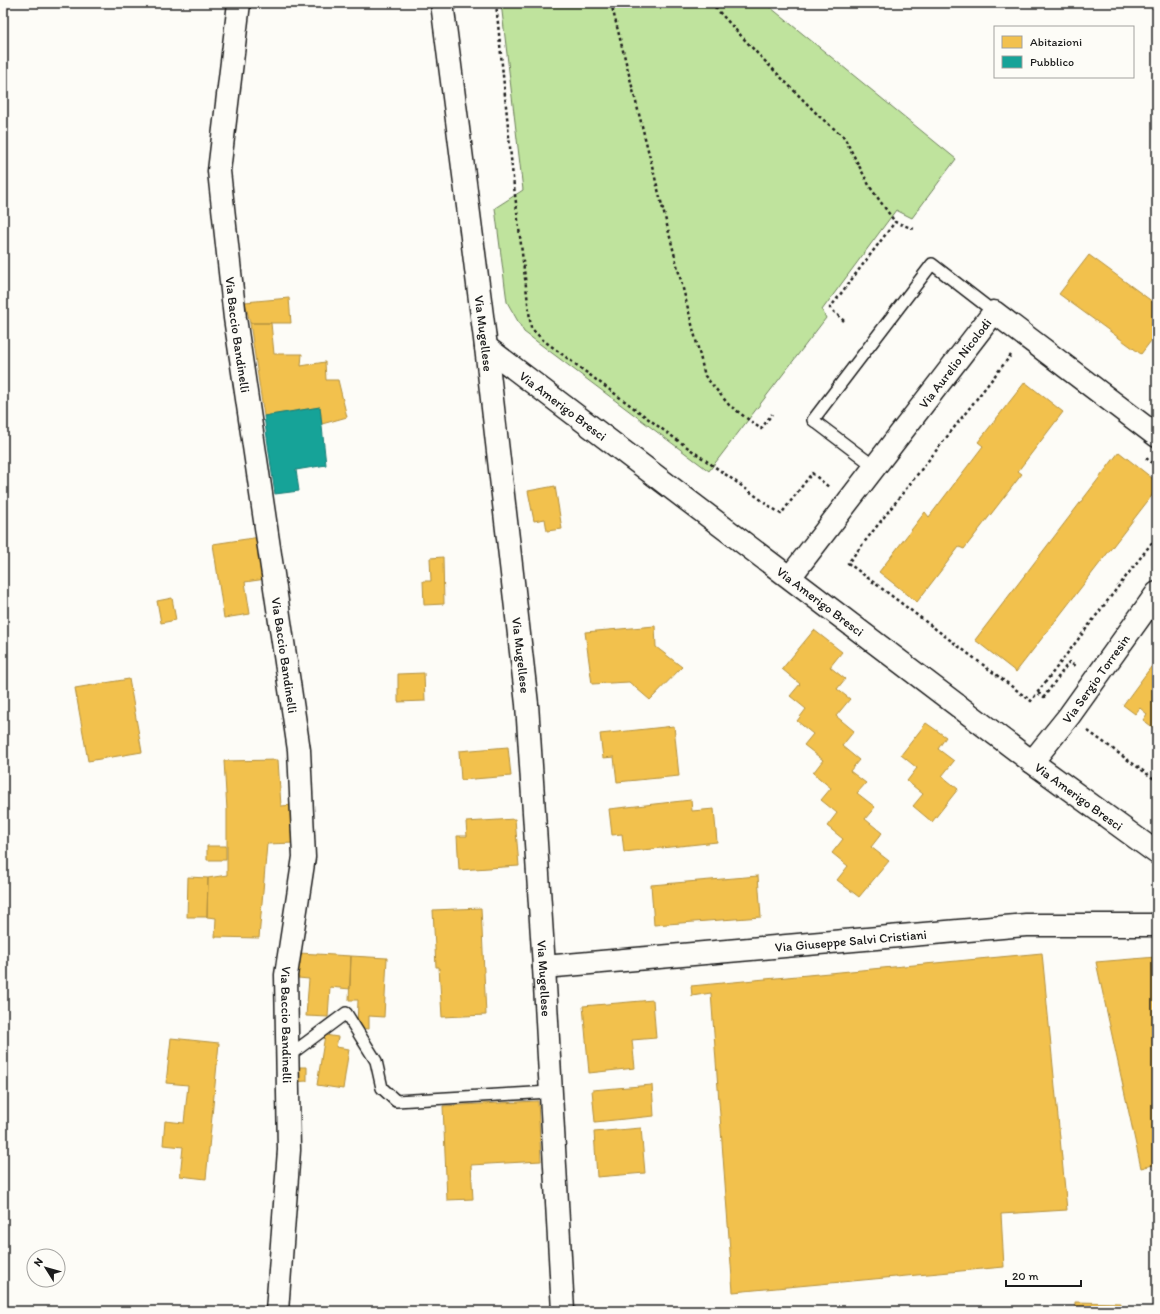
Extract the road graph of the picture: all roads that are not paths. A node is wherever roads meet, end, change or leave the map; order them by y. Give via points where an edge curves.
1 (238, 3) edge
2 (442, 3) edge
3 (994, 312) junction
4 (486, 347) junction
5 (1157, 436) edge
6 (875, 467) junction
7 (790, 577) junction
8 (1157, 593) edge
9 (1032, 762) junction
10 (1157, 854) edge
11 (1157, 925) edge
12 (544, 967) junction
13 (287, 1057) junction
14 (550, 1092) junction
15 (277, 1311) edge
16 (563, 1311) edge

1 - 13 street, Via Baccio Bandinelli via 219,171 235,318 299,750 304,857 286,975
2 - 4 street, Via Mugellese
3 - 5 street, Via Aurelio Nicolodi
3 - 6 street, Via Aurelio Nicolodi
3 - 6 lane via 932,264 813,420
4 - 7 street, Via Amerigo Bresci
4 - 12 street, Via Mugellese via 527,704
6 - 7 street, Via Aurelio Nicolodi
7 - 9 street, Via Amerigo Bresci
8 - 9 street, Via Sergio Torresin via 1069,716
9 - 10 street, Via Amerigo Bresci
11 - 12 street, Via Giuseppe Salvi Cristiani via 1026,925
12 - 14 street, Via Mugellese
13 - 14 lane via 346,1013 376,1061 382,1088 396,1101
13 - 15 street, Via Baccio Bandinelli via 290,1150
14 - 16 street, Via Mugellese

